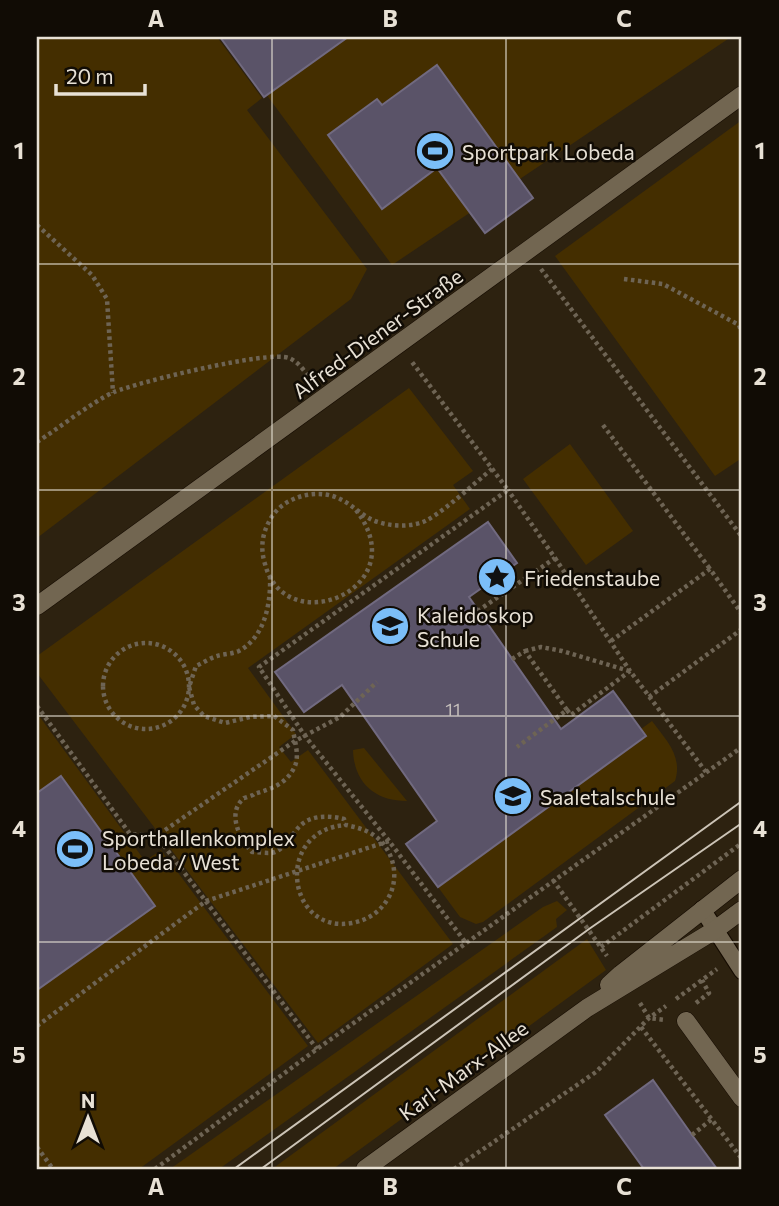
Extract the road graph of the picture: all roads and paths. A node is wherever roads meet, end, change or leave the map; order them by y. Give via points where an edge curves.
1 (742, 94) edge
2 (37, 225) edge
3 (624, 279) dead end
4 (558, 291) dead end
5 (741, 324) edge
6 (742, 334) edge
7 (423, 376) dead end
8 (113, 393) junction
9 (326, 399) junction
10 (603, 425) dead end
11 (37, 442) edge
12 (492, 469) junction
13 (508, 490) junction
14 (356, 510) junction
15 (742, 537) edge
16 (555, 558) junction
17 (710, 569) junction
18 (270, 576) junction
19 (37, 606) edge
20 (742, 614) edge
21 (466, 618) dead end
22 (742, 629) edge
23 (611, 641) junction
24 (525, 651) junction
25 (512, 659) dead end
26 (629, 671) junction
27 (377, 682) dead end
28 (190, 687) junction
29 (649, 696) junction
30 (37, 706) edge
31 (567, 710) junction
32 (305, 736) junction
33 (295, 741) junction
34 (517, 747) dead end
35 (742, 747) edge
36 (706, 772) junction
37 (346, 825) junction
38 (165, 830) dead end
39 (386, 842) junction
40 (742, 843) edge
41 (296, 870) junction
42 (742, 879) edge
43 (553, 880) junction
44 (206, 901) junction
45 (702, 909) junction
46 (742, 910) edge
47 (715, 930) junction
48 (466, 943) junction
49 (601, 947) junction
50 (737, 965) edge
51 (621, 974) junction
52 (587, 1008) junction
53 (687, 1021) dead end
54 (37, 1026) edge
55 (640, 1027) junction
56 (317, 1049) junction
57 (742, 1098) edge
58 (712, 1119) junction
59 (692, 1135) dead end
60 (37, 1147) edge
61 (742, 1159) edge
62 (461, 1167) edge
63 (50, 1168) edge
64 (155, 1169) edge
65 (365, 1169) edge
66 (454, 1169) edge

1 - 9 street, Alfred-Diener-Straße
2 - 8 path via 92,275 107,299
3 - 5 path via 663,284
4 - 15 path
5 - 6 path
7 - 12 path
8 - 9 path via 177,374 286,356 297,362
8 - 11 path
9 - 19 street, Alfred-Diener-Straße
10 - 17 path
12 - 13 path
12 - 14 path via 423,523 398,526 376,522
13 - 16 path
13 - 32 path via 259,667
14 - 18 path via 322,494 303,495 285,503 263,533 261,552
14 - 18 path via 369,533 370,559 349,593 311,603 292,598
16 - 21 path
16 - 23 path
17 - 20 path
17 - 23 path
18 - 28 path via 271,597 254,637 238,651 196,666
22 - 29 path
23 - 26 path
24 - 25 path
24 - 26 path via 541,647 562,651
24 - 31 path
26 - 29 path
26 - 31 path via 571,715
27 - 32 path via 340,717
28 - 28 path via 182,661 172,651 146,642 132,644 110,660 102,686 112,714 138,729 153,729 173,719 186,702
28 - 33 path via 194,705 204,716 225,723 274,716 293,730
29 - 36 path
30 - 44 path via 130,834 155,836
31 - 34 path
32 - 33 path
32 - 39 path
33 - 37 path via 295,766 285,782 244,798 236,810 236,826 245,844 252,852 274,852 317,816 344,819
33 - 38 path
35 - 36 path
36 - 43 path
37 - 39 path
37 - 41 path via 315,836 299,857
39 - 41 path
39 - 41 path via 394,868 390,895 383,907 360,922 346,924 320,917 299,890
39 - 48 path
40 - 49 path
41 - 44 path
42 - 45 street, Karl-Marx-Allee
43 - 48 path
43 - 49 path
44 - 54 path
44 - 56 path
45 - 47 lane
45 - 51 street, Karl-Marx-Allee
46 - 47 street, Karl-Marx-Allee
47 - 50 lane
47 - 52 street, Karl-Marx-Allee
48 - 56 path
49 - 51 path
50 - 55 path
51 - 52 street, Karl-Marx-Allee
52 - 65 street, Karl-Marx-Allee
53 - 57 street
55 - 58 path
55 - 62 path via 596,1072
56 - 64 path
58 - 59 path
58 - 61 path
60 - 63 path
62 - 66 path

